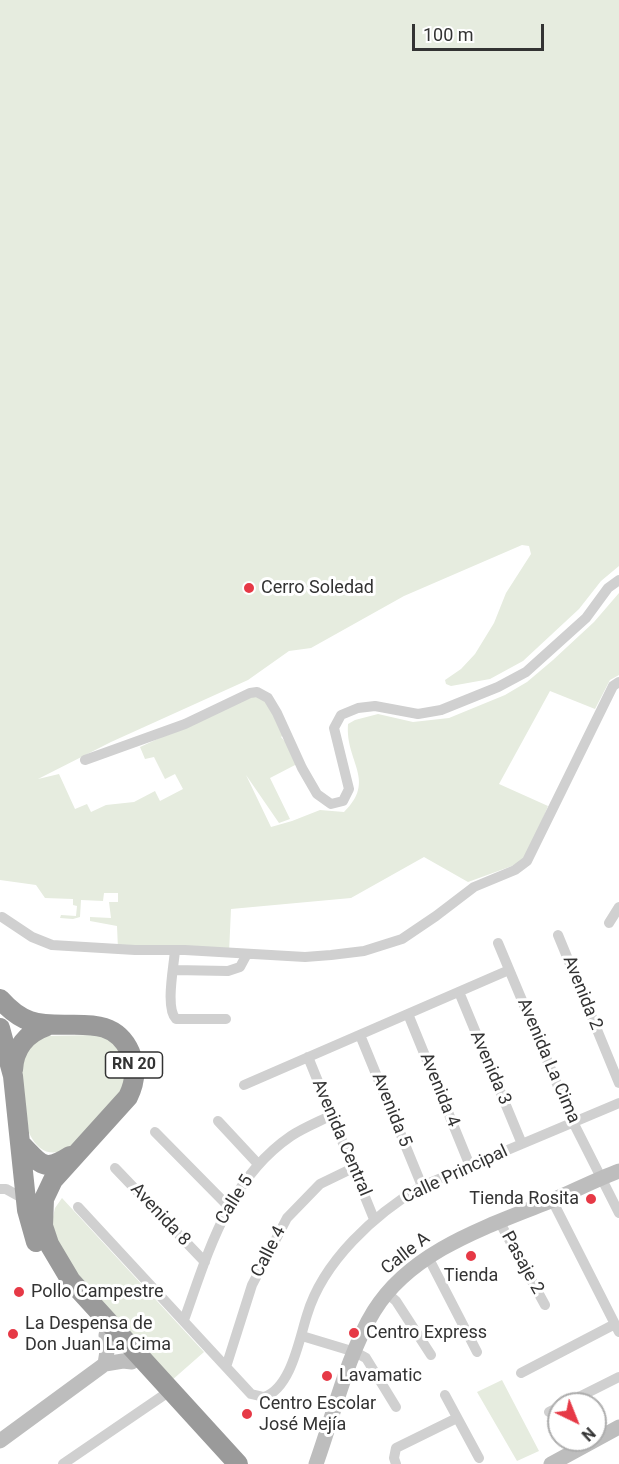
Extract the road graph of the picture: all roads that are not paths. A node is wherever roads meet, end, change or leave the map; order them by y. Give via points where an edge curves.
1 (619, 580) edge
2 (619, 682) edge
3 (85, 760) dead end
4 (619, 907) edge
5 (2, 917) dead end
6 (609, 923) dead end
7 (558, 935) dead end
8 (498, 943) dead end
9 (175, 950) junction
10 (247, 954) junction
11 (174, 970) junction
12 (509, 970) junction
13 (459, 992) junction
14 (0, 999) edge
15 (408, 1014) junction
16 (226, 1019) dead end
17 (47, 1026) junction
18 (0, 1028) edge
19 (360, 1035) junction
20 (308, 1057) junction
21 (13, 1076) junction
22 (619, 1083) edge
23 (244, 1085) dead end
24 (619, 1103) edge
25 (332, 1115) junction
26 (218, 1121) dead end
27 (573, 1122) junction
28 (155, 1132) dead end
29 (21, 1144) junction
30 (522, 1144) junction
31 (79, 1151) junction
32 (258, 1164) junction
33 (471, 1166) junction
34 (115, 1168) dead end
35 (353, 1168) junction
36 (619, 1171) edge
37 (600, 1178) junction
38 (422, 1186) junction
39 (0, 1189) edge
40 (26, 1200) junction
41 (552, 1200) junction
42 (228, 1206) junction
43 (78, 1207) dead end
44 (619, 1213) edge
45 (375, 1219) junction
46 (499, 1221) junction
47 (428, 1257) junction
48 (205, 1262) junction
49 (387, 1293) junction
50 (545, 1305) dead end
51 (184, 1320) junction
52 (617, 1328) edge
53 (106, 1335) junction
54 (302, 1336) junction
55 (355, 1352) junction
56 (477, 1352) dead end
57 (431, 1355) dead end
58 (132, 1362) junction
59 (105, 1364) junction
60 (226, 1366) junction
61 (521, 1373) dead end
62 (619, 1377) edge
63 (589, 1392) edge
64 (164, 1395) junction
65 (445, 1395) dead end
66 (396, 1407) dead end
67 (457, 1418) junction
68 (619, 1427) edge
69 (0, 1441) edge
70 (479, 1458) dead end
71 (63, 1464) edge
72 (226, 1464) edge
73 (238, 1464) edge
74 (316, 1464) edge
75 (396, 1464) edge
76 (551, 1464) edge

1 - 3 street via 608,588 586,618 526,672 498,687 441,710 418,714 375,706 341,715 334,728 350,789 343,801 331,804 317,794 277,713 268,698 257,692 185,724
2 - 10 street via 613,686 527,861 515,870 474,886 402,939 364,951 305,957
4 - 6 street
5 - 9 street via 52,945
7 - 22 street, Avenida 2
8 - 12 street, Avenida La Cima
9 - 10 street
9 - 11 street
10 - 11 street via 240,967 228,971
11 - 16 street via 170,1006 176,1019
12 - 13 street
12 - 27 street, Avenida La Cima
13 - 15 street
13 - 30 street, Avenida 3
14 - 17 highway, RN 20 via 21,1017
15 - 19 street
15 - 33 street, Avenida 4
17 - 21 highway via 32,1033 21,1045 14,1060
17 - 31 highway, RN 20 via 106,1028 128,1048 134,1066 134,1084 128,1098
18 - 21 highway
19 - 20 street
19 - 38 street, Avenida 5
20 - 23 street
20 - 25 street, Avenida Central
21 - 29 highway
24 - 27 street, Calle Principal
25 - 32 street, Calle 5 via 291,1136
25 - 35 street, Avenida Central
26 - 32 street
27 - 30 street, Calle Principal
27 - 37 street, Avenida La Cima
28 - 42 street
29 - 31 highway via 49,1166
29 - 40 highway
30 - 33 street, Calle Principal
31 - 73 highway, RN 20 via 53,1180 44,1199 43,1226 49,1244 71,1281
32 - 42 street, Calle 5
33 - 38 street, Calle Principal
34 - 48 street, Avenida 8
35 - 45 street, Avenida Central
35 - 60 street, Calle 4 via 320,1184 287,1218 252,1285
36 - 37 street, Calle A
37 - 41 street, Calle A
37 - 44 street, Avenida La Cima
38 - 45 street, Calle Principal
39 - 40 street via 6,1188
40 - 53 highway via 41,1254
41 - 46 street, Calle A
41 - 52 street
42 - 48 street, Calle 5
43 - 51 street, Calle Principal
45 - 54 street, Calle Principal via 344,1251 318,1288
46 - 47 street, Calle A
46 - 50 street, Pasaje 2
47 - 49 street, Calle A
47 - 56 street
48 - 51 street, Calle 5
49 - 55 street, Calle A via 373,1312
49 - 57 street
51 - 60 street, Calle Principal
52 - 61 street
53 - 58 highway
53 - 59 street
54 - 55 street
54 - 60 street, Calle Principal via 281,1385 268,1396 252,1394
55 - 66 street via 366,1358
55 - 74 street, Calle A
58 - 59 street
58 - 64 highway
59 - 69 street
62 - 63 street
64 - 71 street
64 - 72 highway
65 - 67 street
67 - 70 street
67 - 75 street via 396,1448
68 - 76 street

